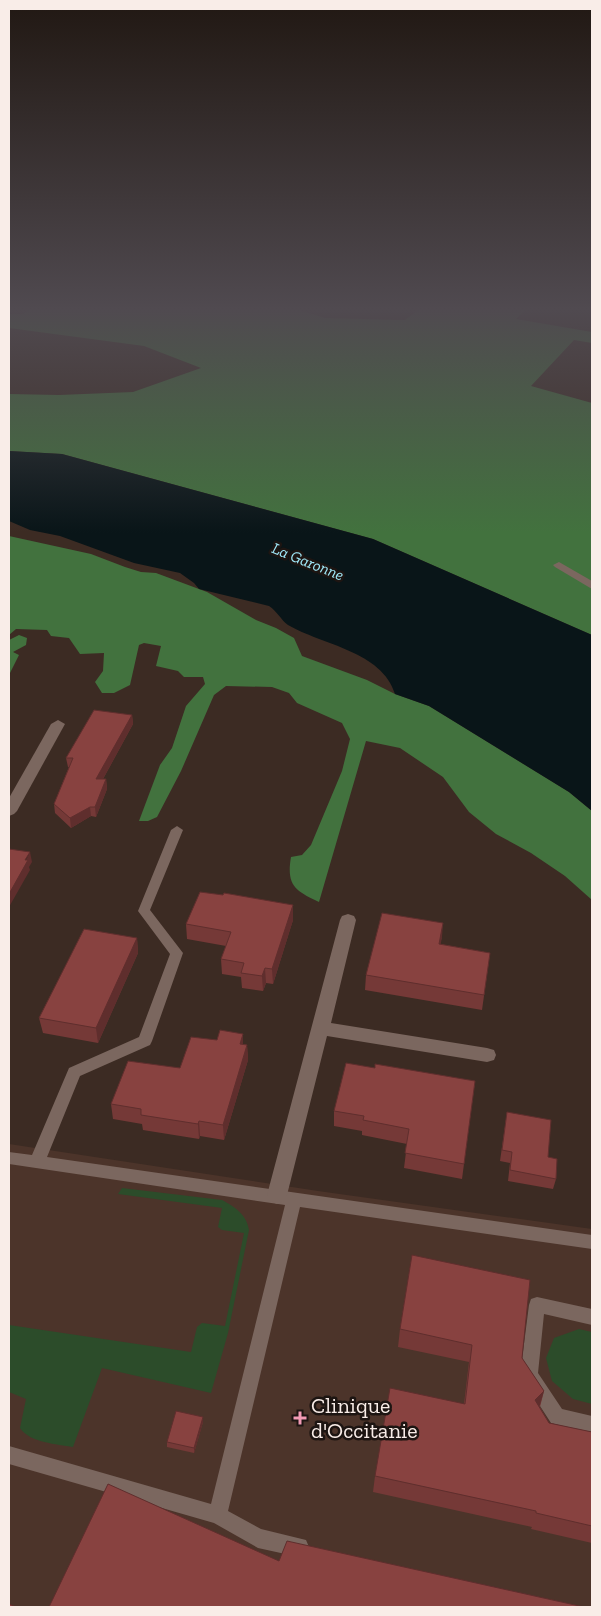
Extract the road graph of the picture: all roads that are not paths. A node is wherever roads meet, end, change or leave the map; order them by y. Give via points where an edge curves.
1 (559, 565) dead end
2 (592, 586) edge
3 (58, 724) dead end
4 (9, 811) edge
5 (177, 830) dead end
6 (348, 920) dead end
7 (320, 1028) junction
8 (487, 1055) dead end
9 (9, 1158) edge
10 (37, 1162) junction
11 (285, 1197) junction
12 (592, 1242) edge
13 (592, 1317) edge
14 (592, 1425) edge
15 (9, 1455) edge
16 (218, 1514) junction
17 (315, 1550) edge

1 - 2 street
3 - 4 street
5 - 10 lane via 144,911 177,953 145,1041 74,1072
6 - 7 street
7 - 8 street
7 - 11 street
9 - 10 lane
10 - 11 lane
11 - 12 lane
11 - 16 lane
13 - 14 lane via 537,1305 529,1375 557,1417
15 - 16 lane
16 - 17 lane via 258,1538

